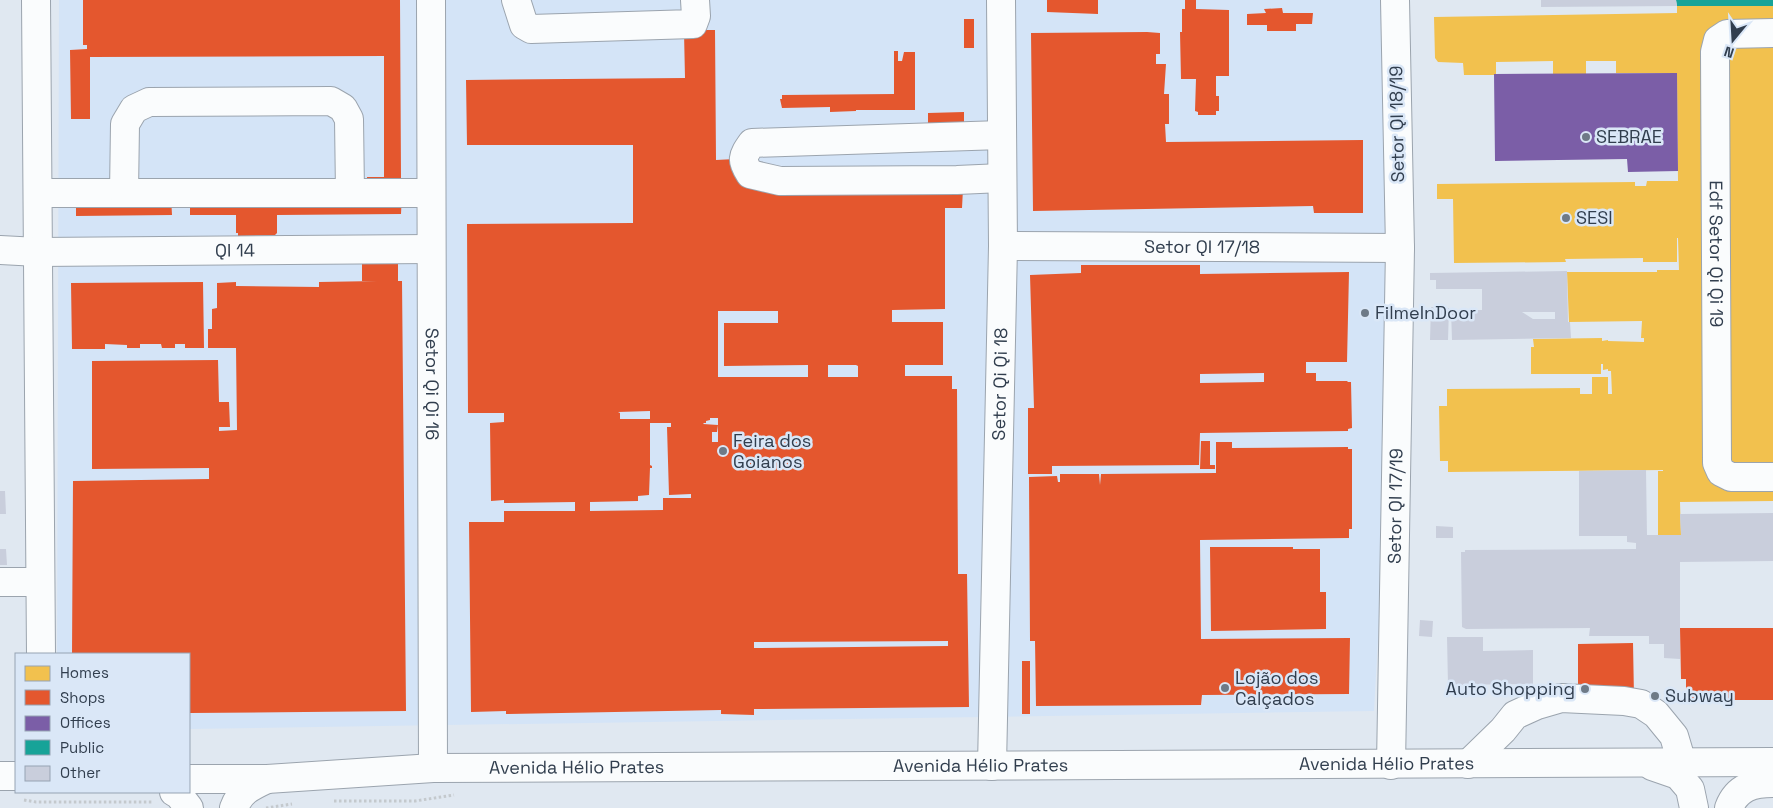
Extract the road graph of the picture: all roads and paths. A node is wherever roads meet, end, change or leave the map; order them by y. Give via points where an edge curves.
1 (36, 0) edge
2 (431, 0) edge
3 (516, 0) edge
4 (695, 0) edge
5 (1001, 0) edge
6 (1395, 0) edge
7 (1773, 33) edge
8 (1002, 135) junction
9 (1002, 178) junction
10 (38, 193) junction
11 (124, 193) junction
12 (350, 193) junction
13 (431, 193) junction
14 (1003, 246) junction
15 (1400, 248) junction
16 (431, 249) junction
17 (0, 250) edge
18 (38, 252) junction
19 (1773, 477) edge
20 (0, 582) edge
21 (40, 582) junction
22 (41, 653) edge
23 (1773, 762) edge
24 (1468, 764) junction
25 (1645, 764) junction
26 (1682, 764) junction
27 (1391, 765) junction
28 (992, 766) junction
29 (433, 768) junction
30 (0, 776) edge
31 (190, 779) edge
32 (267, 779) junction
33 (1773, 783) edge
34 (15, 787) edge
35 (24, 793) edge
36 (164, 797) edge
37 (189, 808) edge
38 (234, 808) edge
39 (1694, 808) edge
40 (1729, 808) edge

1 - 10 street
2 - 13 street, Setor Qi Qi 16
3 - 4 street via 524,25 531,29 693,24
5 - 8 street, Setor Qi Qi 18
6 - 15 street, Setor QI 18/19
7 - 19 street, Edf Setor Qi Qi 19 via 1722,36 1715,46 1715,71 1717,463 1721,472 1730,477
8 - 9 street, Setor Qi Qi 18
8 - 9 street via 752,143 744,153 744,163 750,174 780,180
9 - 14 street, Setor Qi Qi 18
10 - 11 street
10 - 18 street
11 - 12 street
11 - 12 street via 125,124 134,109 148,102 322,101 331,101 343,108 348,119
12 - 13 street
13 - 16 street, Setor Qi Qi 16
14 - 15 street, Setor QI 17/18
14 - 28 street, Setor Qi Qi 18
15 - 27 street, Setor QI 17/19
16 - 18 street, QI 14
16 - 29 street, Setor Qi Qi 16
17 - 18 street, QI 14
18 - 21 street
20 - 21 street
21 - 22 street
23 - 26 street, Avenida Hélio Prates
24 - 25 street, Avenida Hélio Prates
24 - 26 street via 1515,715 1537,704 1561,698 1640,704 1656,714 1674,736
24 - 27 street, Avenida Hélio Prates
25 - 26 street, Avenida Hélio Prates
25 - 39 street via 1678,775 1690,789
27 - 28 street, Avenida Hélio Prates
28 - 29 street, Avenida Hélio Prates
29 - 32 street, Avenida Hélio Prates
30 - 34 street
31 - 32 street, Avenida Hélio Prates
32 - 38 street via 246,789
33 - 40 street via 1758,783 1740,791
35 - 36 path via 36,802
36 - 37 street via 179,795

